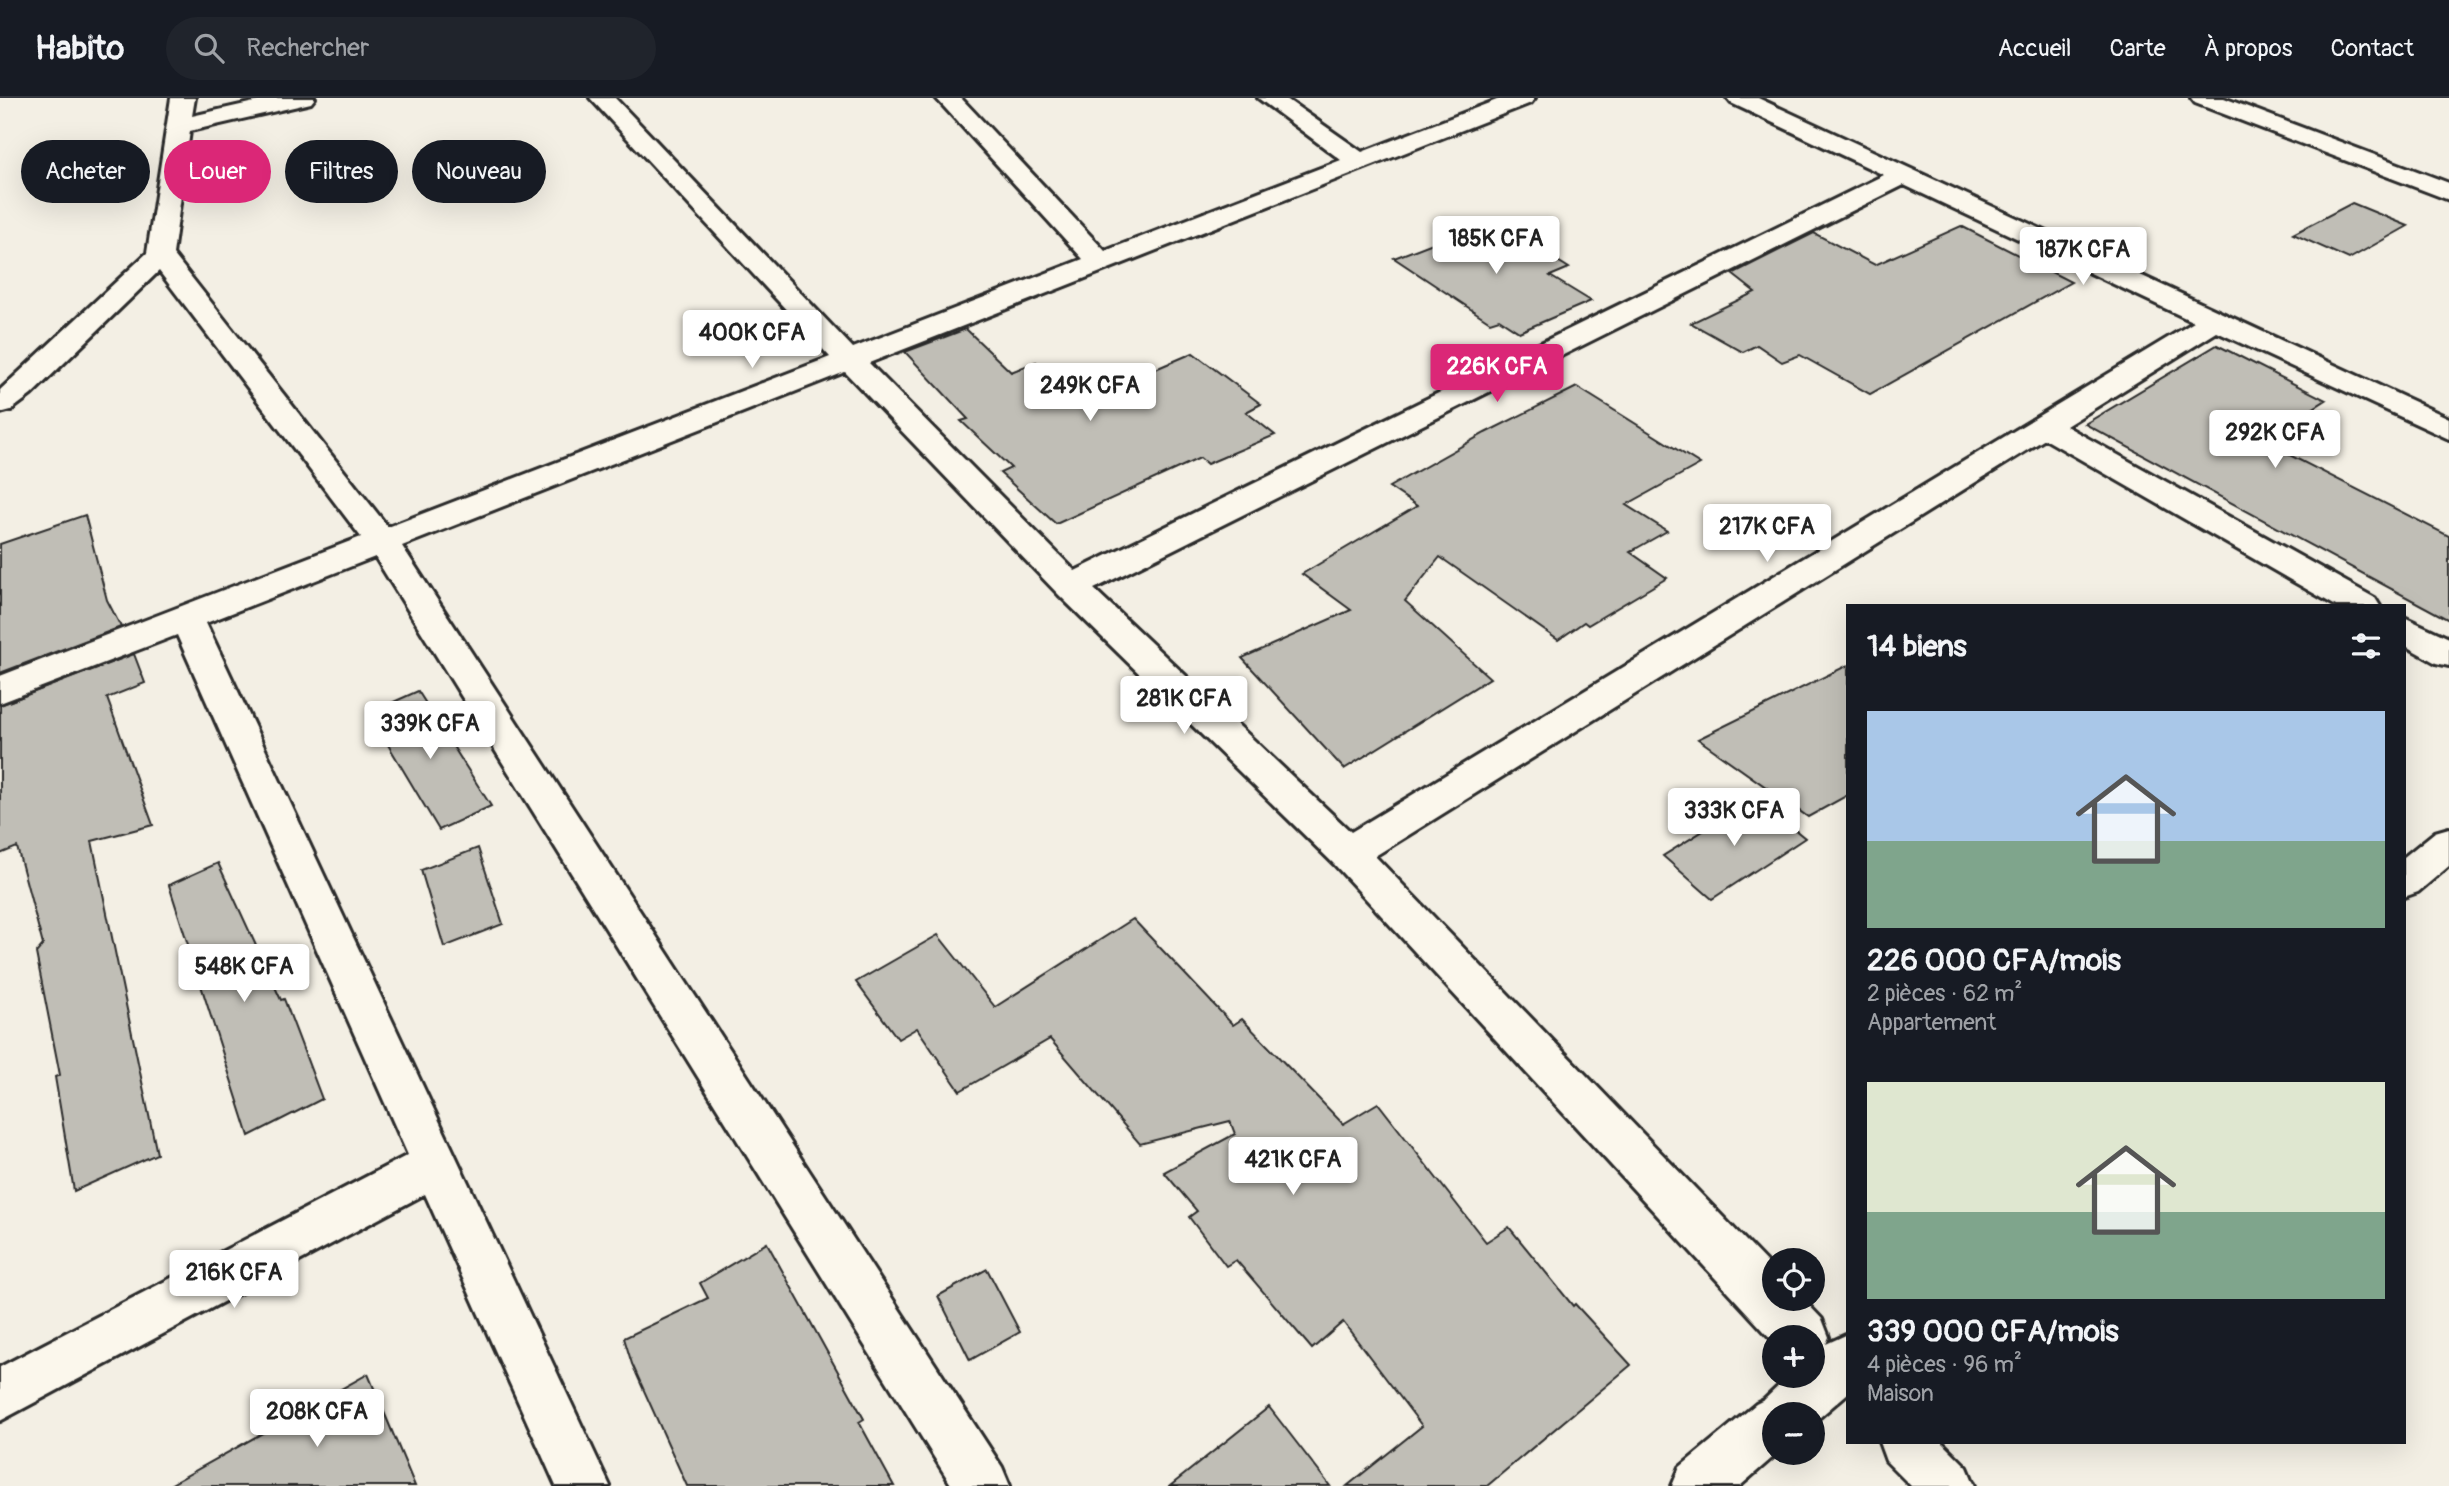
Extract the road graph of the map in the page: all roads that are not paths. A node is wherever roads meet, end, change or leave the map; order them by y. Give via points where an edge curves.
1 (183, 98) edge
2 (303, 98) edge
3 (602, 98) edge
4 (948, 98) edge
5 (1270, 98) edge
6 (1523, 98) edge
7 (1739, 98) edge
8 (2203, 98) edge
9 (180, 126) junction
10 (1360, 162) junction
11 (1902, 176) junction
12 (2443, 185) edge
13 (160, 255) junction
14 (1101, 262) junction
15 (2214, 321) junction
16 (849, 360) junction
17 (0, 404) edge
18 (2044, 426) junction
19 (2449, 429) edge
20 (382, 541) junction
21 (1071, 587) junction
22 (2359, 604) edge
23 (186, 617) junction
24 (2406, 630) edge
25 (2449, 654) edge
26 (0, 690) edge
27 (2449, 843) edge
28 (1348, 853) junction
29 (2406, 879) edge
30 (436, 1164) junction
31 (1830, 1359) edge
32 (0, 1395) edge
33 (1794, 1402) edge
34 (1762, 1432) edge
35 (1907, 1444) edge
36 (583, 1486) edge
37 (983, 1486) edge
38 (1699, 1486) edge
39 (1948, 1486) edge

1 - 9 street
2 - 9 street
3 - 16 street
4 - 14 street
5 - 10 street
6 - 10 street
7 - 11 street
8 - 12 street
9 - 13 street
10 - 14 street
11 - 15 street
11 - 21 street
13 - 17 street
13 - 20 street
14 - 16 street
15 - 18 street
15 - 19 street
16 - 20 street
16 - 21 street
18 - 22 street
18 - 28 street
20 - 23 street
20 - 37 street
21 - 28 street
23 - 26 street
23 - 30 street
24 - 25 street
27 - 29 street
28 - 31 street
30 - 32 street
30 - 36 street
31 - 33 street
34 - 38 street
35 - 39 street

